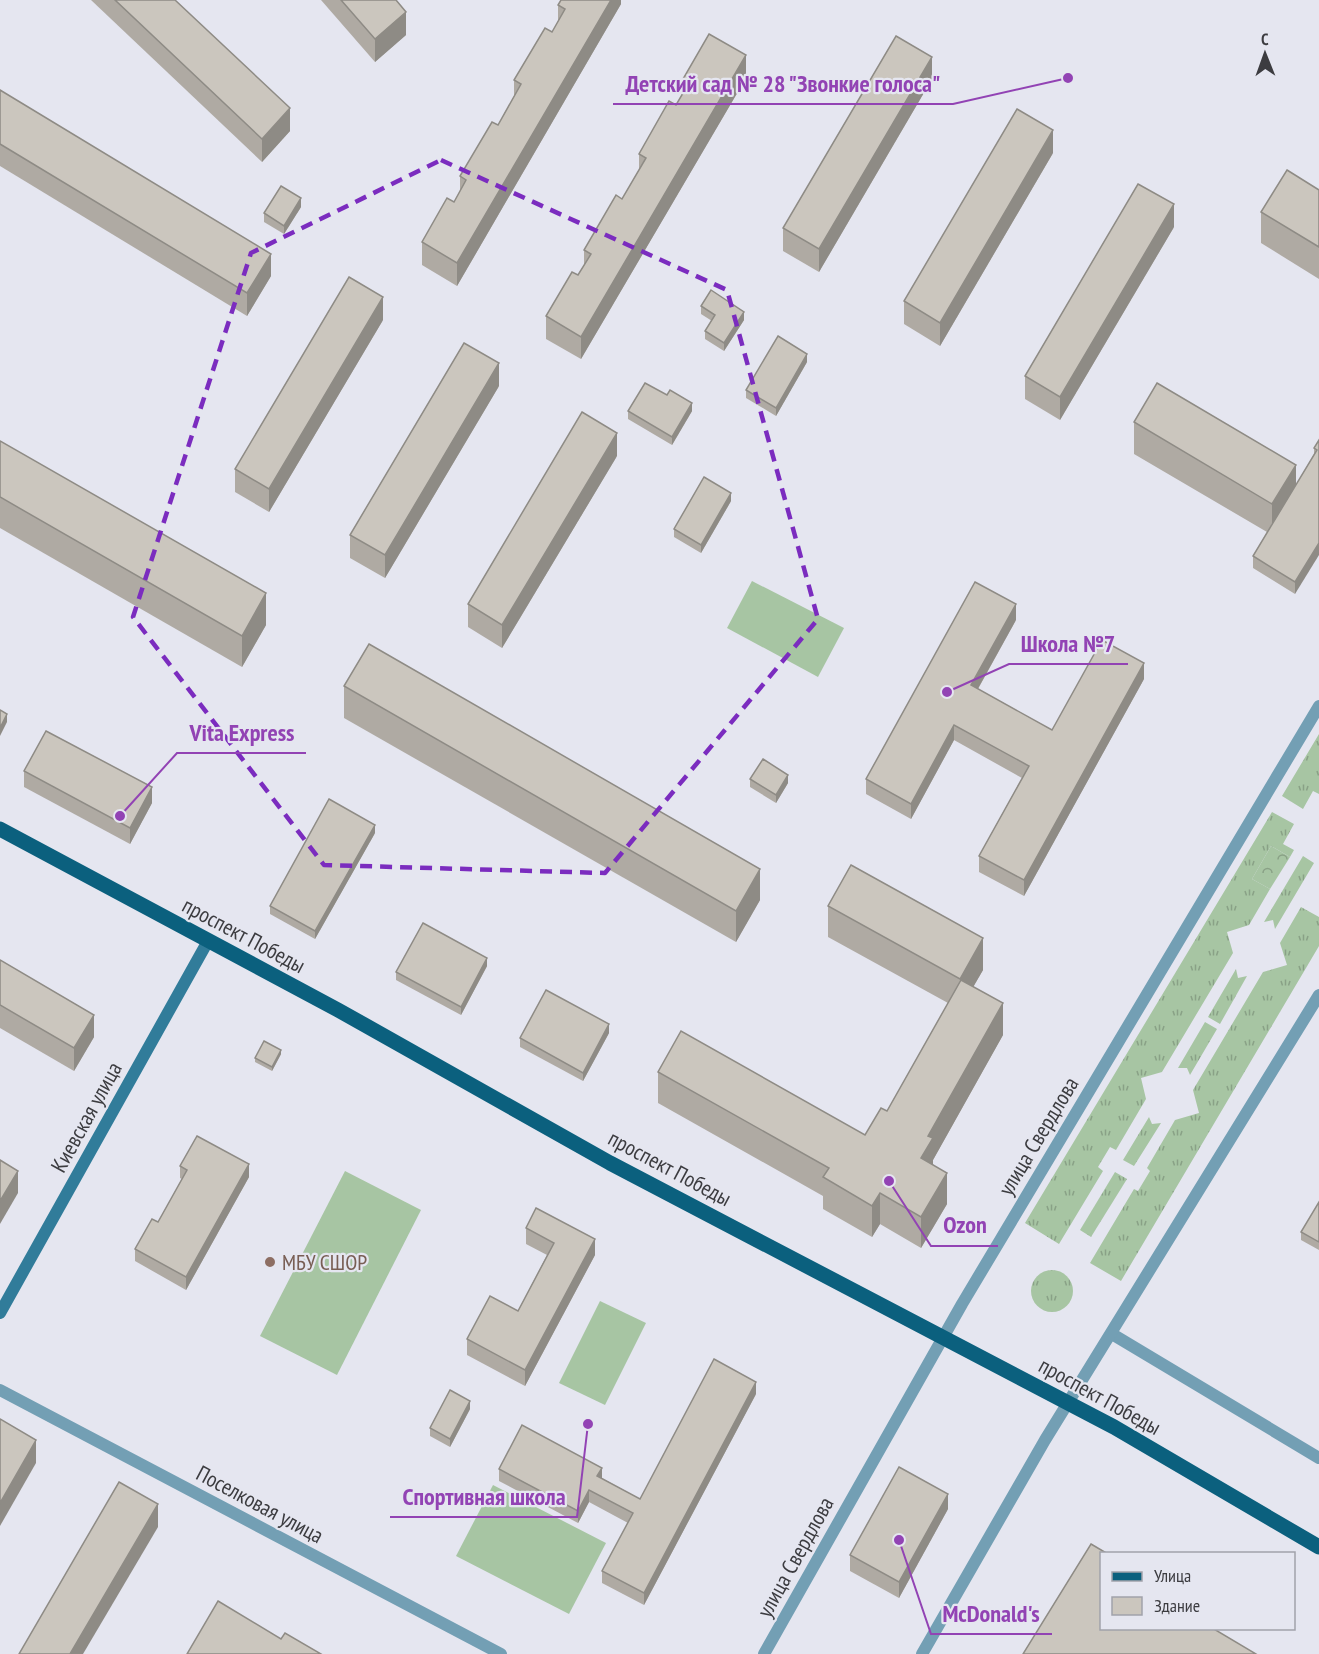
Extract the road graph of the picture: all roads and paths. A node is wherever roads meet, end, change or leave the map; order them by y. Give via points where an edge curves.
1 (1319, 706) edge
2 (0, 829) edge
3 (208, 941) junction
4 (1319, 995) edge
5 (0, 1313) edge
6 (1112, 1334) junction
7 (943, 1338) junction
8 (0, 1390) edge
9 (1068, 1403) junction
10 (1319, 1458) edge
11 (1319, 1547) edge
12 (501, 1654) edge
13 (765, 1654) edge
14 (922, 1654) edge

1 - 7 street, улица Свердлова
2 - 3 main road, проспект Победы
3 - 5 main road, Киевская улица
3 - 7 main road, проспект Победы via 610,1163
4 - 6 street
6 - 9 street
6 - 10 street
7 - 9 main road, проспект Победы
7 - 13 street, улица Свердлова
8 - 12 street, Поселковая улица
9 - 11 main road, проспект Победы
9 - 14 street

